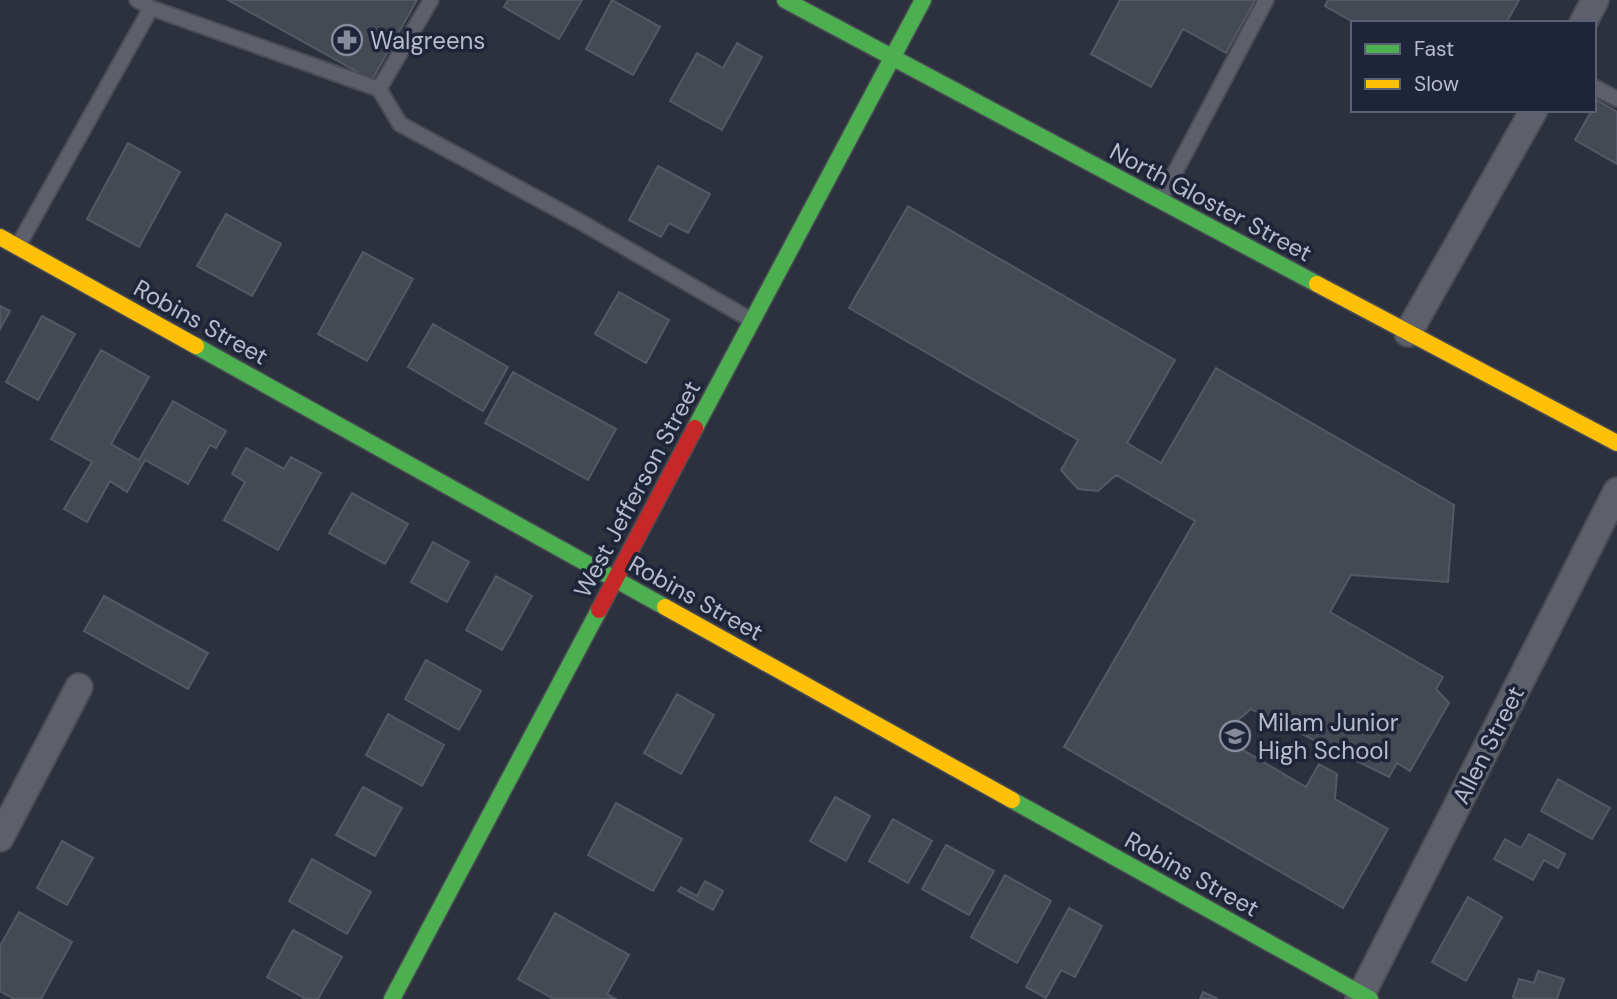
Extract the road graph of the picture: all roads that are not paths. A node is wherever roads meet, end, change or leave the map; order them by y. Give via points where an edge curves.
1 (137, 0) edge
2 (431, 0) edge
3 (785, 0) edge
4 (923, 0) edge
5 (1266, 0) edge
6 (1595, 0) edge
7 (151, 8) junction
8 (1584, 21) edge
9 (893, 56) junction
10 (1596, 88) edge
11 (379, 89) junction
12 (1617, 99) edge
13 (1533, 112) edge
14 (1160, 200) junction
15 (0, 237) edge
16 (18, 246) junction
17 (752, 321) junction
18 (1408, 333) junction
19 (1617, 443) edge
20 (1617, 491) edge
21 (615, 579) junction
22 (79, 687) dead end
23 (0, 838) edge
24 (1364, 997) edge
25 (392, 999) edge

1 - 7 lane
2 - 11 lane
3 - 9 street, North Gloster Street
4 - 9 street, West Jefferson Street
5 - 14 lane
6 - 8 street
7 - 11 lane
7 - 16 lane
9 - 14 street, North Gloster Street
9 - 17 street, West Jefferson Street
10 - 12 lane
11 - 17 lane via 400,124
13 - 18 street
14 - 18 street, North Gloster Street
15 - 16 street, Robins Street
16 - 21 street, Robins Street
17 - 21 street, West Jefferson Street
18 - 19 street, North Gloster Street
20 - 24 street, Allen Street
21 - 24 street, Robins Street
21 - 25 street, West Jefferson Street
22 - 23 street

